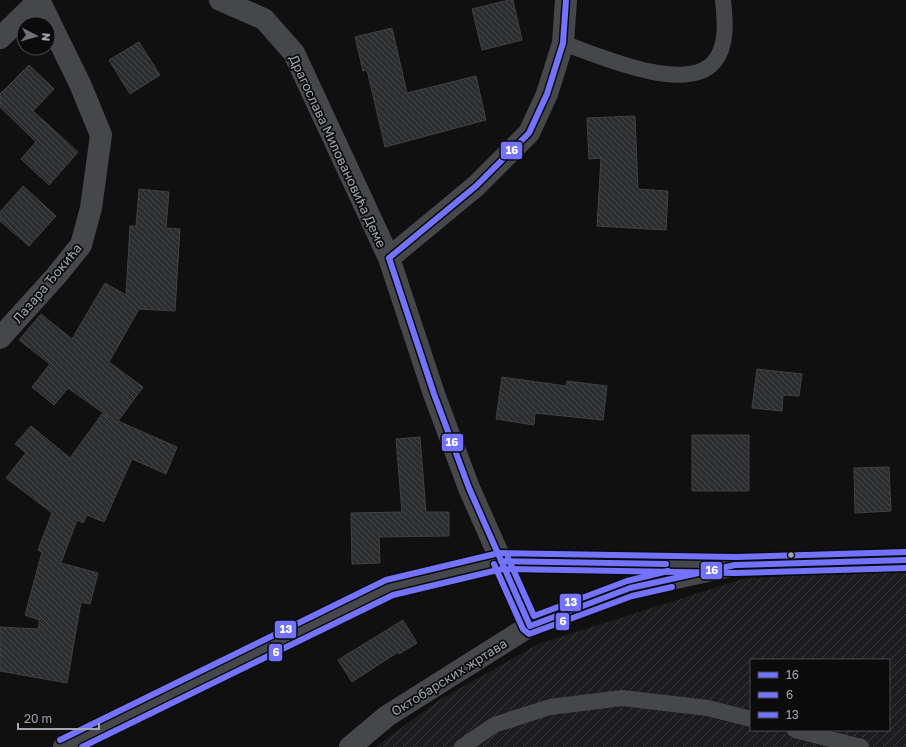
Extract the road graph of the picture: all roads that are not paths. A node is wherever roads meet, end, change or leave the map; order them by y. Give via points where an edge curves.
1 (39, 0) edge
2 (220, 0) edge
3 (566, 0) edge
4 (722, 0) edge
5 (265, 10) edge
6 (0, 38) edge
7 (563, 43) junction
8 (389, 258) junction
9 (0, 338) edge
10 (906, 560) edge
11 (501, 561) junction
12 (735, 565) junction
13 (530, 626) junction
14 (750, 719) edge
15 (799, 731) edge
16 (64, 747) edge
17 (350, 747) edge
18 (462, 747) edge
19 (861, 747) edge

1 - 6 street
1 - 9 street, Лазара Ђокића via 80,84 101,135 91,208 81,245
2 - 5 street, Драгослава Миловановића Деме
3 - 7 street
4 - 7 lane via 724,33 721,49 715,62 703,71 689,75 635,68
5 - 8 street, Драгослава Миловановића Деме via 294,53
7 - 8 street via 547,94 529,133 476,186
8 - 11 street, Драгослава Миловановића Деме via 468,488
10 - 12 street, Октобарских жртава
11 - 12 street
11 - 13 street, Драгослава Миловановића Деме
11 - 16 street via 390,586
12 - 13 street, Октобарских жртава via 630,588
13 - 17 street, Октобарских жртава via 387,716
14 - 18 lane via 708,708 622,698 550,707 494,725
15 - 19 lane

